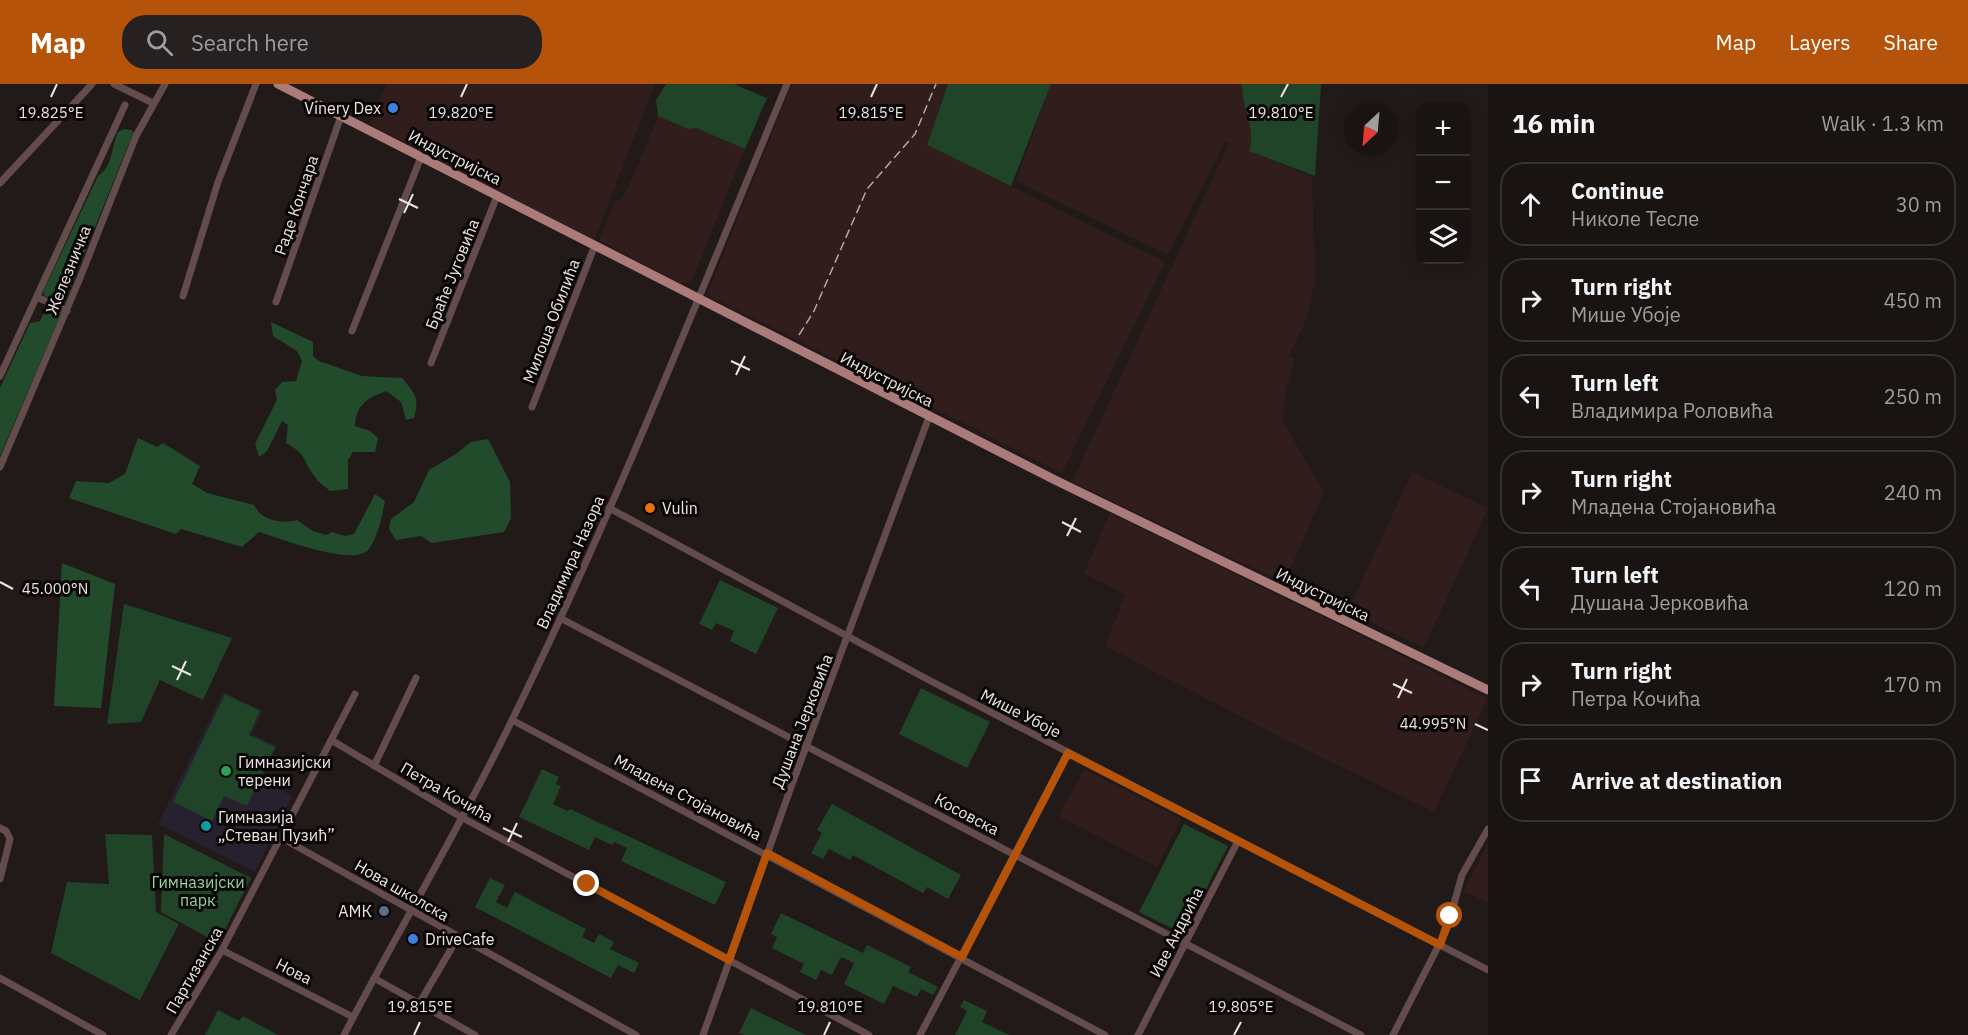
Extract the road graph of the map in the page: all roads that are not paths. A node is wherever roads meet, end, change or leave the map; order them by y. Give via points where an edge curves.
1 (92, 84) edge
2 (114, 84) edge
3 (165, 84) edge
4 (256, 84) edge
5 (278, 84) edge
6 (787, 84) edge
7 (153, 103) junction
8 (125, 105) dead end
9 (341, 116) junction
10 (421, 157) junction
11 (0, 183) edge
12 (497, 196) junction
13 (595, 245) junction
14 (183, 296) dead end
15 (37, 297) junction
16 (698, 298) junction
17 (276, 302) dead end
18 (67, 311) junction
19 (352, 331) dead end
20 (431, 363) dead end
21 (0, 376) edge
22 (532, 407) dead end
23 (930, 417) junction
24 (0, 467) edge
25 (609, 508) junction
26 (560, 618) junction
27 (847, 637) junction
28 (416, 678) dead end
29 (1488, 690) edge
30 (355, 694) dead end
31 (512, 720) junction
32 (331, 740) junction
33 (807, 744) junction
34 (1068, 753) junction
35 (374, 766) junction
36 (461, 817) junction
37 (0, 828) edge
38 (1488, 829) edge
39 (280, 837) junction
40 (1238, 841) junction
41 (767, 853) junction
42 (1016, 855) junction
43 (0, 879) edge
44 (411, 910) junction
45 (458, 937) junction
46 (1186, 944) junction
47 (1440, 945) junction
48 (222, 950) junction
49 (962, 957) junction
50 (729, 960) junction
51 (1488, 970) edge
52 (0, 978) edge
53 (374, 978) junction
54 (419, 1004) junction
55 (354, 1017) junction
56 (103, 1035) edge
57 (171, 1035) edge
58 (344, 1035) edge
59 (475, 1035) edge
60 (636, 1035) edge
61 (703, 1035) edge
62 (869, 1035) edge
63 (920, 1035) edge
64 (1105, 1035) edge
65 (1138, 1035) edge
66 (1361, 1035) edge
67 (1393, 1035) edge

1 - 11 street
2 - 7 street
3 - 7 street, Железничка
4 - 14 street via 227,156
5 - 9 main road, Индустријска
6 - 16 street, Владимира Назора
7 - 18 street, Железничка via 133,143
8 - 15 street, Железничка
9 - 10 main road, Индустријска
9 - 17 street, Раде Кончара
10 - 12 main road, Индустријска
10 - 19 street
12 - 13 main road, Индустријска
12 - 20 street, Браће Југовића
13 - 16 main road, Индустријска
13 - 22 street, Милоша Обилића
15 - 18 street
15 - 21 street, Железничка
16 - 23 main road, Индустријска
16 - 25 street, Владимира Назора
18 - 24 street, Железничка
23 - 27 street, Душана Јерковића
23 - 29 main road, Индустријска
25 - 26 street, Владимира Назора
25 - 27 street, Мише Убоје
26 - 31 street, Владимира Назора
26 - 33 street, Косовска
27 - 33 street, Душана Јерковића
27 - 34 street, Мише Убоје
28 - 35 street
30 - 32 street, Партизанска
31 - 36 street, Владимира Назора
31 - 41 street, Младена Стојановића
32 - 35 street, Петра Кочића
32 - 39 street, Партизанска
33 - 41 street, Душана Јерковића
33 - 42 street, Косовска
34 - 40 street, Мише Убоје
34 - 42 street
35 - 36 street, Петра Кочића
36 - 44 street, Владимира Назора
36 - 50 street, Петра Кочића
37 - 43 street via 10,839
38 - 47 street via 1462,875
39 - 44 street, Нова школска
39 - 48 street, Партизанска
40 - 46 street, Иве Андрића
40 - 47 street, Мише Убоје
41 - 49 street, Младена Стојановића
41 - 50 street, Душана Јерковића
42 - 46 street, Косовска
42 - 49 street
44 - 45 street, Нова школска
44 - 53 street, Владимира Назора
45 - 54 street
45 - 60 street, Нова школска
46 - 65 street, Иве Андрића
46 - 66 street, Косовска
47 - 51 street, Мише Убоје
47 - 67 street
48 - 55 street, Нова
48 - 57 street, Партизанска
49 - 63 street
49 - 64 street, Младена Стојановића
50 - 61 street, Душана Јерковића
50 - 62 street, Петра Кочића
52 - 56 street
53 - 54 street
53 - 55 street, Владимира Назора
54 - 59 street
55 - 58 street, Владимира Назора

